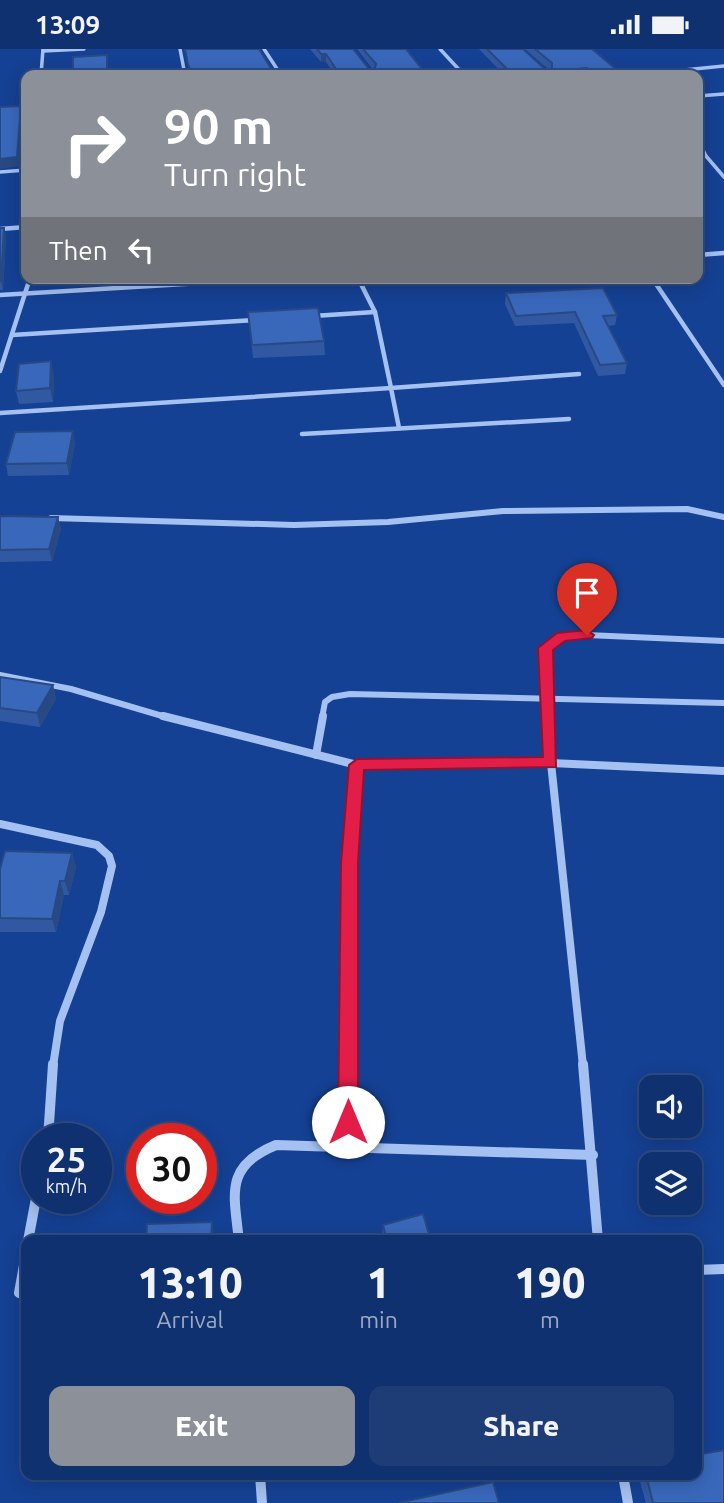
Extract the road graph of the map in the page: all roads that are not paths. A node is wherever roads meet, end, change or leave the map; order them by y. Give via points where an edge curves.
1 (84, 49) edge
2 (180, 49) edge
3 (264, 49) edge
4 (440, 49) edge
5 (43, 50) edge
6 (724, 66) edge
7 (41, 70) edge
8 (184, 70) edge
9 (278, 70) edge
10 (459, 70) edge
11 (694, 70) edge
12 (724, 94) edge
13 (703, 96) edge
14 (703, 150) edge
15 (21, 170) edge
16 (0, 172) edge
17 (724, 177) edge
18 (21, 227) edge
19 (0, 229) edge
20 (724, 253) edge
21 (703, 255) edge
22 (28, 284) edge
23 (148, 284) edge
24 (361, 284) edge
25 (656, 284) edge
26 (26, 293) junction
27 (0, 295) edge
28 (375, 312) junction
29 (305, 317) edge
30 (263, 319) edge
31 (12, 335) junction
32 (0, 371) edge
33 (579, 374) dead end
34 (724, 385) edge
35 (391, 388) junction
36 (0, 413) edge
37 (569, 419) dead end
38 (399, 428) junction
39 (302, 434) dead end
40 (40, 517) edge
41 (724, 517) edge
42 (724, 641) edge
43 (0, 675) edge
44 (548, 700) junction
45 (724, 703) edge
46 (316, 755) junction
47 (551, 763) junction
48 (357, 765) junction
49 (724, 771) edge
50 (0, 824) edge
51 (51, 1123) edge
52 (348, 1150) junction
53 (593, 1155) junction
54 (34, 1214) edge
55 (30, 1235) edge
56 (238, 1235) edge
57 (598, 1235) edge
58 (724, 1269) edge
59 (702, 1270) edge
60 (21, 1282) edge
61 (19, 1293) dead end
62 (260, 1480) edge
63 (624, 1480) edge
64 (262, 1503) edge
65 (628, 1503) edge

1 - 5 street
2 - 8 street
3 - 9 street
4 - 10 street
5 - 7 street
6 - 11 street
12 - 13 street
14 - 17 street
15 - 16 street
18 - 19 street
20 - 21 street
22 - 26 street
23 - 26 street
24 - 28 street
25 - 34 street
26 - 27 street
26 - 31 street
28 - 29 street
28 - 35 street
30 - 31 street
31 - 32 street
33 - 35 street
35 - 36 street
35 - 38 street
37 - 38 street
38 - 39 street
40 - 41 street via 295,525 503,512 674,509
42 - 44 street via 562,637 545,648
43 - 46 street via 71,689
44 - 45 street
44 - 46 street via 332,697 325,702
44 - 47 street
46 - 48 street
47 - 48 street
47 - 49 street
47 - 53 street
48 - 52 street via 349,863
50 - 51 street via 97,845 112,866 101,912 60,1021
52 - 53 street
52 - 56 street via 276,1145 251,1153 234,1184
53 - 57 street
54 - 55 street
58 - 59 street
60 - 61 street
62 - 64 street
63 - 65 street

